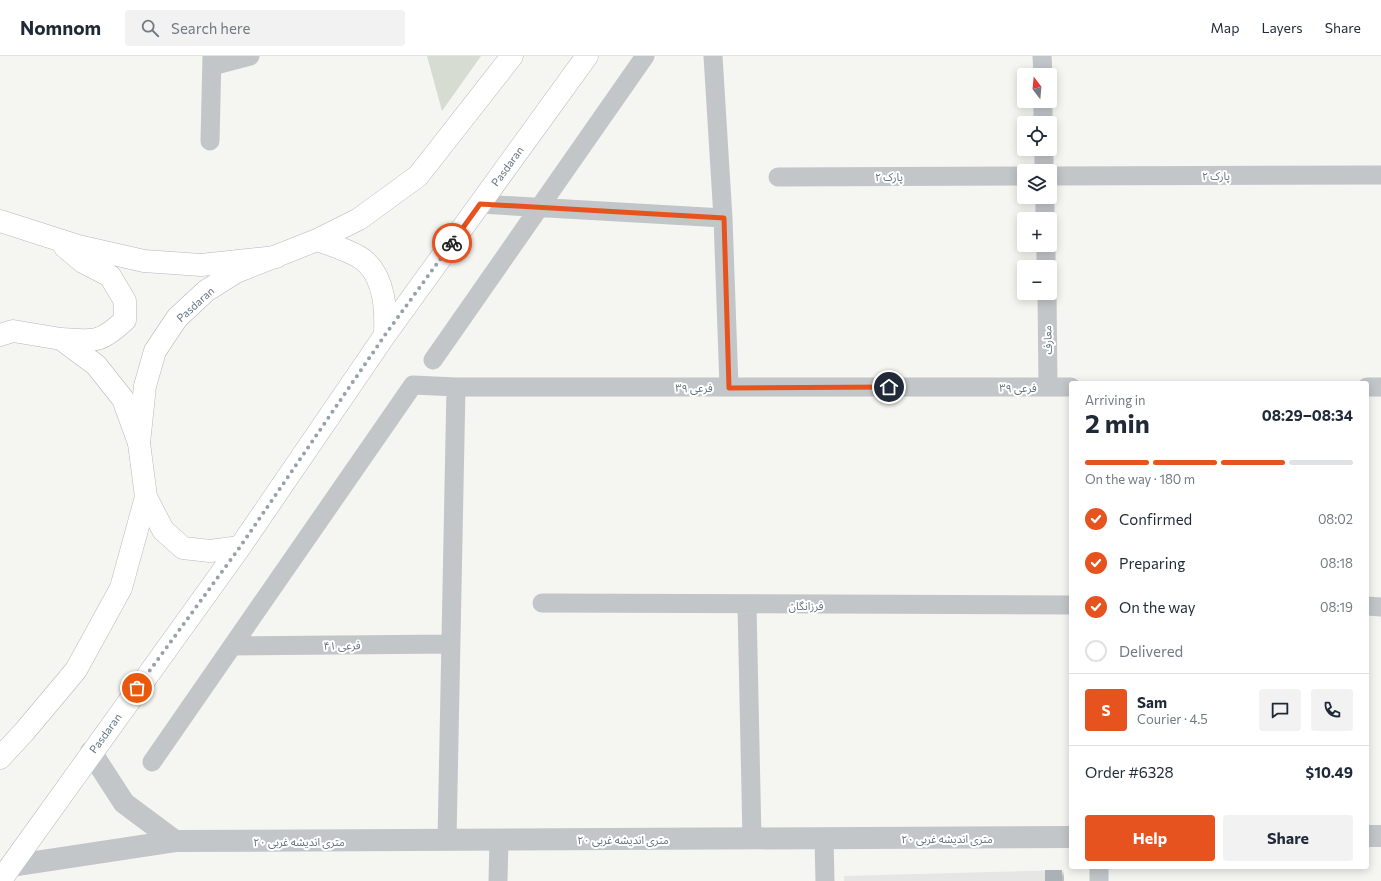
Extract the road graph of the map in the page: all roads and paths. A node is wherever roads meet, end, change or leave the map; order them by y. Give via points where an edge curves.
1 (250, 56) edge
2 (512, 56) edge
3 (587, 56) edge
4 (645, 56) edge
5 (713, 56) edge
6 (1042, 56) edge
7 (212, 61) edge
8 (1043, 68) edge
9 (210, 141) dead end
10 (1381, 174) edge
11 (1017, 176) edge
12 (1057, 176) edge
13 (778, 177) dead end
14 (480, 204) junction
15 (539, 207) junction
16 (724, 218) junction
17 (0, 221) edge
18 (56, 240) junction
19 (317, 240) junction
20 (276, 257) junction
21 (1047, 300) edge
22 (0, 335) edge
23 (385, 335) junction
24 (61, 339) junction
25 (433, 360) dead end
26 (456, 387) junction
27 (1048, 387) junction
28 (1069, 387) edge
29 (1369, 387) edge
30 (1381, 387) edge
31 (729, 388) junction
32 (139, 443) junction
33 (146, 497) junction
34 (240, 547) junction
35 (542, 603) dead end
36 (747, 605) junction
37 (1069, 605) edge
38 (1369, 606) edge
39 (1381, 606) edge
40 (451, 644) junction
41 (234, 646) junction
42 (90, 752) junction
43 (0, 758) edge
44 (152, 762) dead end
45 (1369, 836) edge
46 (1381, 836) edge
47 (1069, 837) edge
48 (752, 839) junction
49 (824, 839) junction
50 (447, 840) junction
51 (499, 840) junction
52 (175, 842) junction
53 (1099, 869) edge
54 (5, 873) edge
55 (498, 881) edge
56 (825, 881) edge
57 (1100, 881) edge

1 - 7 street
2 - 19 main road, Pasdaran via 418,176 359,219
3 - 14 main road, Pasdaran
4 - 15 street
5 - 16 street
6 - 8 street
7 - 9 street
10 - 12 street, پارک ۲
11 - 13 street, پارک ۲
14 - 15 street
14 - 23 main road, Pasdaran
15 - 16 street
15 - 25 street
16 - 31 street
17 - 18 main road
18 - 20 main road via 144,261 201,265
18 - 24 main road via 83,262 110,276 125,301 124,320 109,335 94,340
19 - 20 main road, Pasdaran
19 - 23 main road via 365,261 378,280 386,311
20 - 32 main road, Pasdaran via 230,276 206,291 177,318 155,351 145,386
21 - 27 street, معارف
22 - 24 main road via 13,331
23 - 34 main road, Pasdaran
24 - 32 main road via 96,365 123,399
26 - 31 street, فرعی ۳۹
26 - 40 street
26 - 41 street, فرعی ۳۹ via 413,385
27 - 28 street, فرعی ۳۹
27 - 31 street, فرعی ۳۹
29 - 30 street
32 - 33 main road, Pasdaran
33 - 34 main road, Pasdaran via 163,530 183,548 210,551
33 - 43 main road, Pasdaran via 120,588 76,670
34 - 42 main road, Pasdaran
35 - 36 street, فرزانگان
36 - 37 street, فرزانگان
36 - 48 street
38 - 39 street
40 - 41 street, فرعی ۴۱
40 - 50 street
41 - 44 street
42 - 52 street via 124,803
42 - 54 main road, Pasdaran
45 - 46 street
47 - 49 street, ۲۰ متری اندیشه غربی
48 - 49 street, ۲۰ متری اندیشه غربی
48 - 51 street, ۲۰ متری اندیشه غربی
49 - 56 street
50 - 51 street, ۲۰ متری اندیشه غربی
50 - 52 street, ۲۰ متری اندیشه غربی
51 - 55 street
52 - 54 street, ۲۰ متری اندیشه غربی
53 - 57 street

